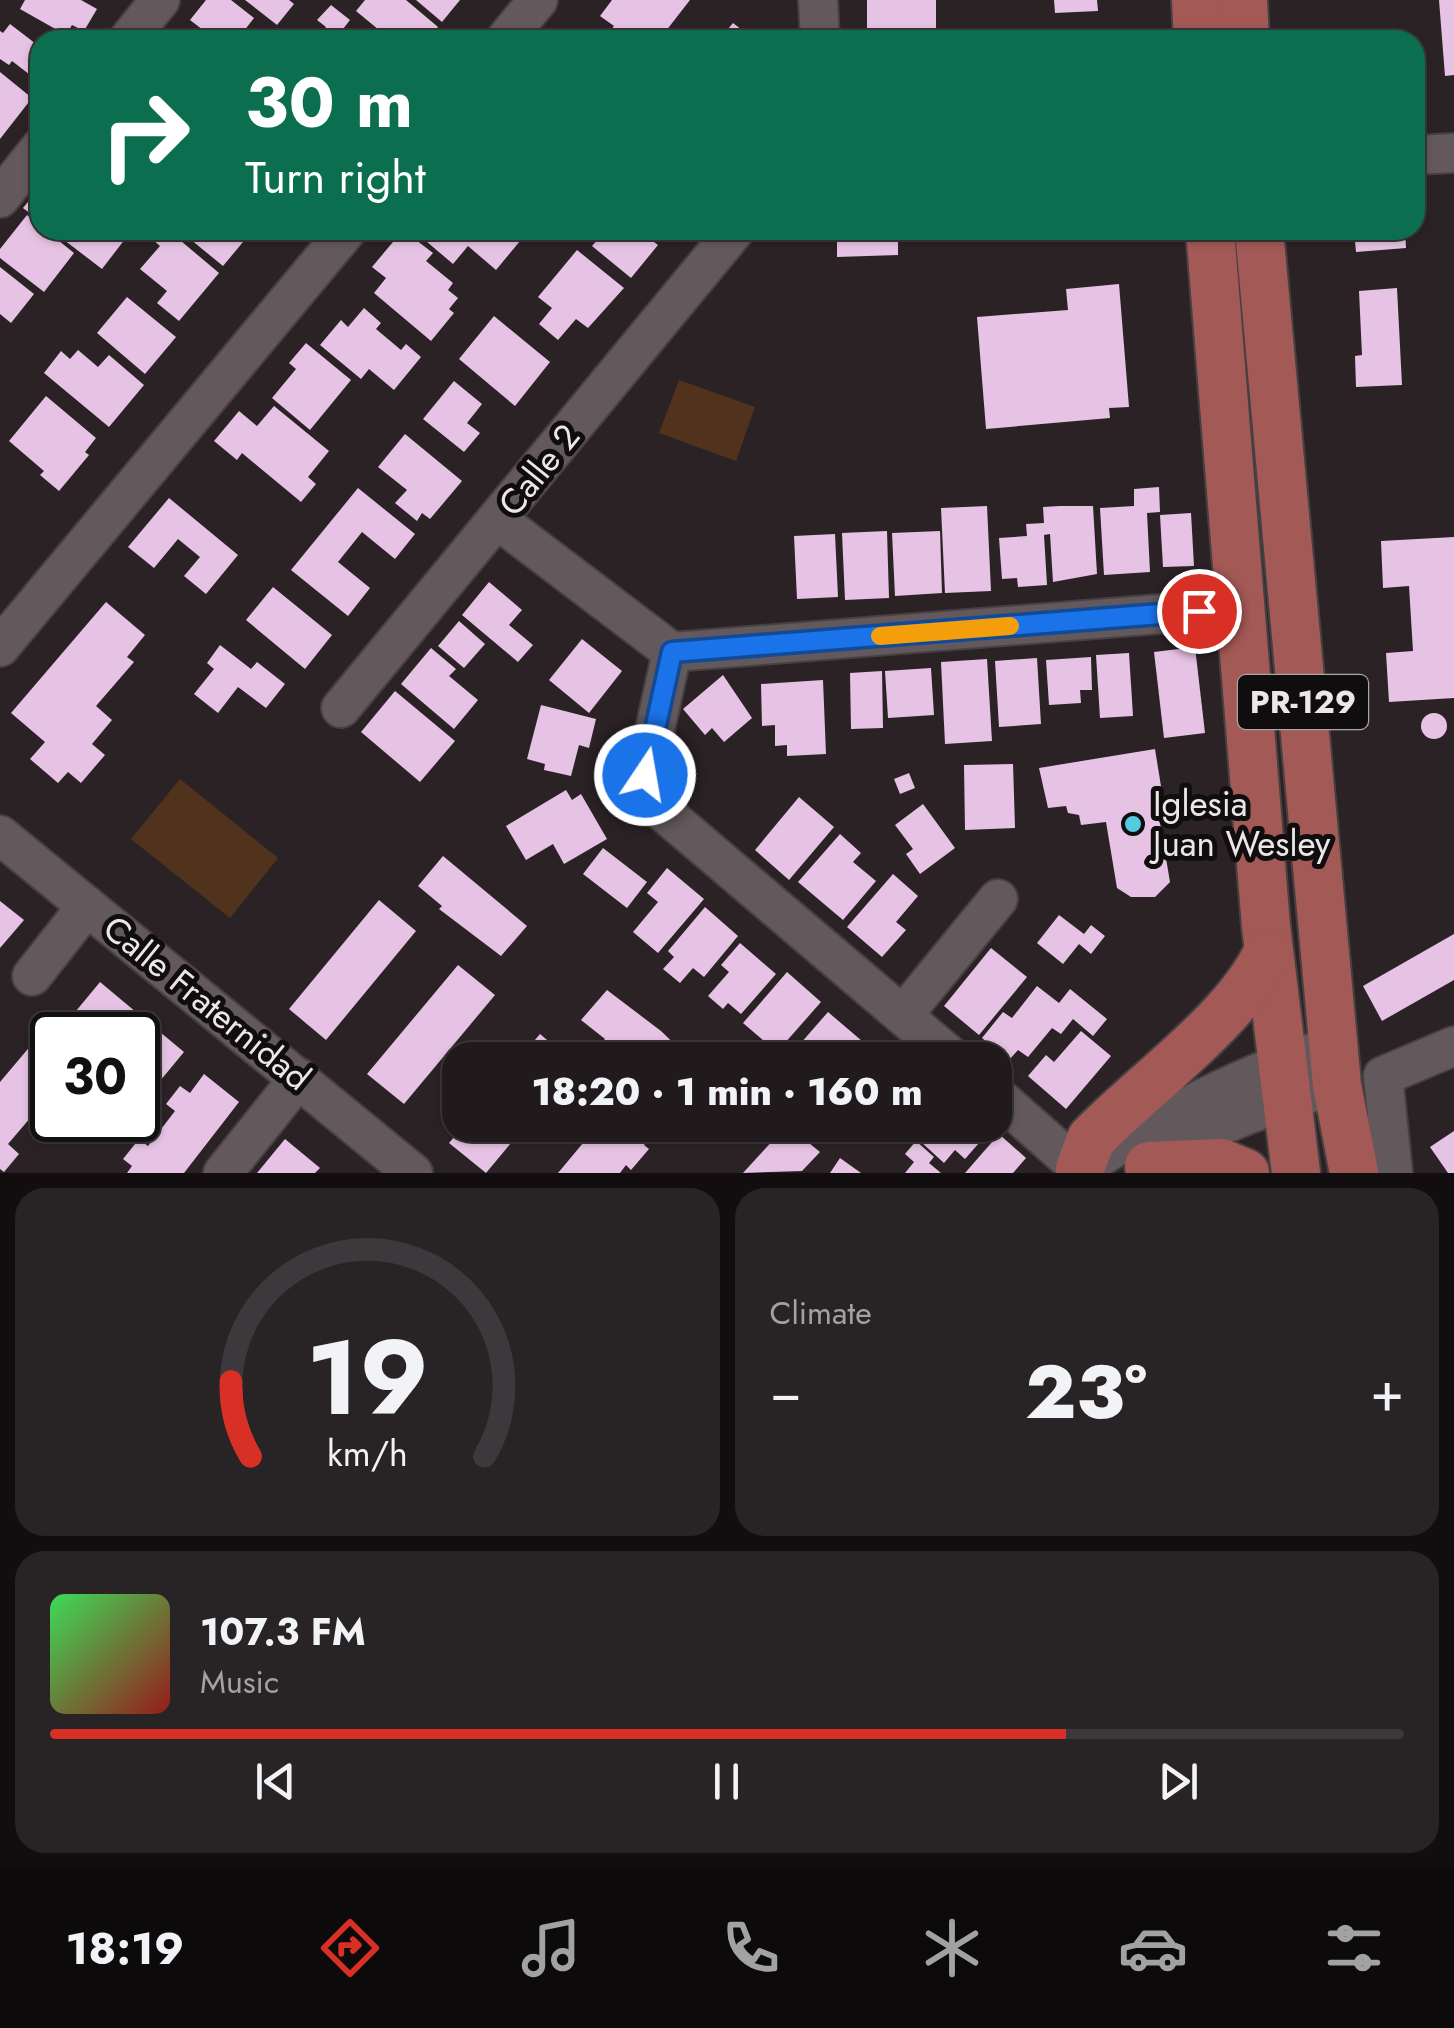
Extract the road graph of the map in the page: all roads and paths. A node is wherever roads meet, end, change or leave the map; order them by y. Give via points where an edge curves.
1 (538, 0) edge
2 (818, 0) edge
3 (1196, 0) edge
4 (1242, 0) edge
5 (156, 1) edge
6 (135, 30) edge
7 (513, 30) edge
8 (820, 30) edge
9 (1198, 30) edge
10 (1244, 30) edge
11 (1454, 153) edge
12 (1425, 154) edge
13 (30, 160) edge
14 (0, 198) edge
15 (339, 240) edge
16 (728, 240) edge
17 (1211, 240) edge
18 (1260, 240) edge
19 (498, 520) junction
20 (1237, 608) junction
21 (0, 647) edge
22 (672, 652) junction
23 (340, 708) dead end
24 (0, 835) edge
25 (998, 898) dead end
26 (87, 906) junction
27 (1268, 952) junction
28 (32, 976) dead end
29 (903, 1015) junction
30 (934, 1042) edge
31 (1454, 1046) edge
32 (1336, 1066) junction
33 (299, 1078) junction
34 (1282, 1082) junction
35 (1012, 1110) edge
36 (1145, 1170) edge
37 (1078, 1171) edge
38 (223, 1173) edge
39 (413, 1173) edge
40 (1245, 1173) edge
41 (1296, 1173) edge
42 (1354, 1173) edge
43 (1392, 1173) edge

1 - 7 street
2 - 8 street
3 - 9 main road
4 - 10 main road
5 - 6 street
11 - 12 street
13 - 14 street
15 - 21 street
16 - 19 street, Calle 2
17 - 20 main road, PR-129
18 - 32 main road, PR-129
19 - 22 street
19 - 23 street, Calle 2
20 - 22 street
20 - 27 main road, PR-129
22 - 29 street via 645,775 661,810
24 - 26 street, Calle Fraternidad
25 - 29 street
26 - 28 street
26 - 33 street, Calle Fraternidad
27 - 34 main road, PR-129
27 - 37 main road via 1233,1005 1091,1139
29 - 30 street
31 - 43 street via 1383,1076
32 - 34 street
32 - 42 main road, PR-129
33 - 38 street
33 - 39 street, Calle Fraternidad
34 - 36 street
34 - 37 street via 1158,1119
34 - 41 main road, PR-129
35 - 37 street
36 - 40 main road via 1221,1163

